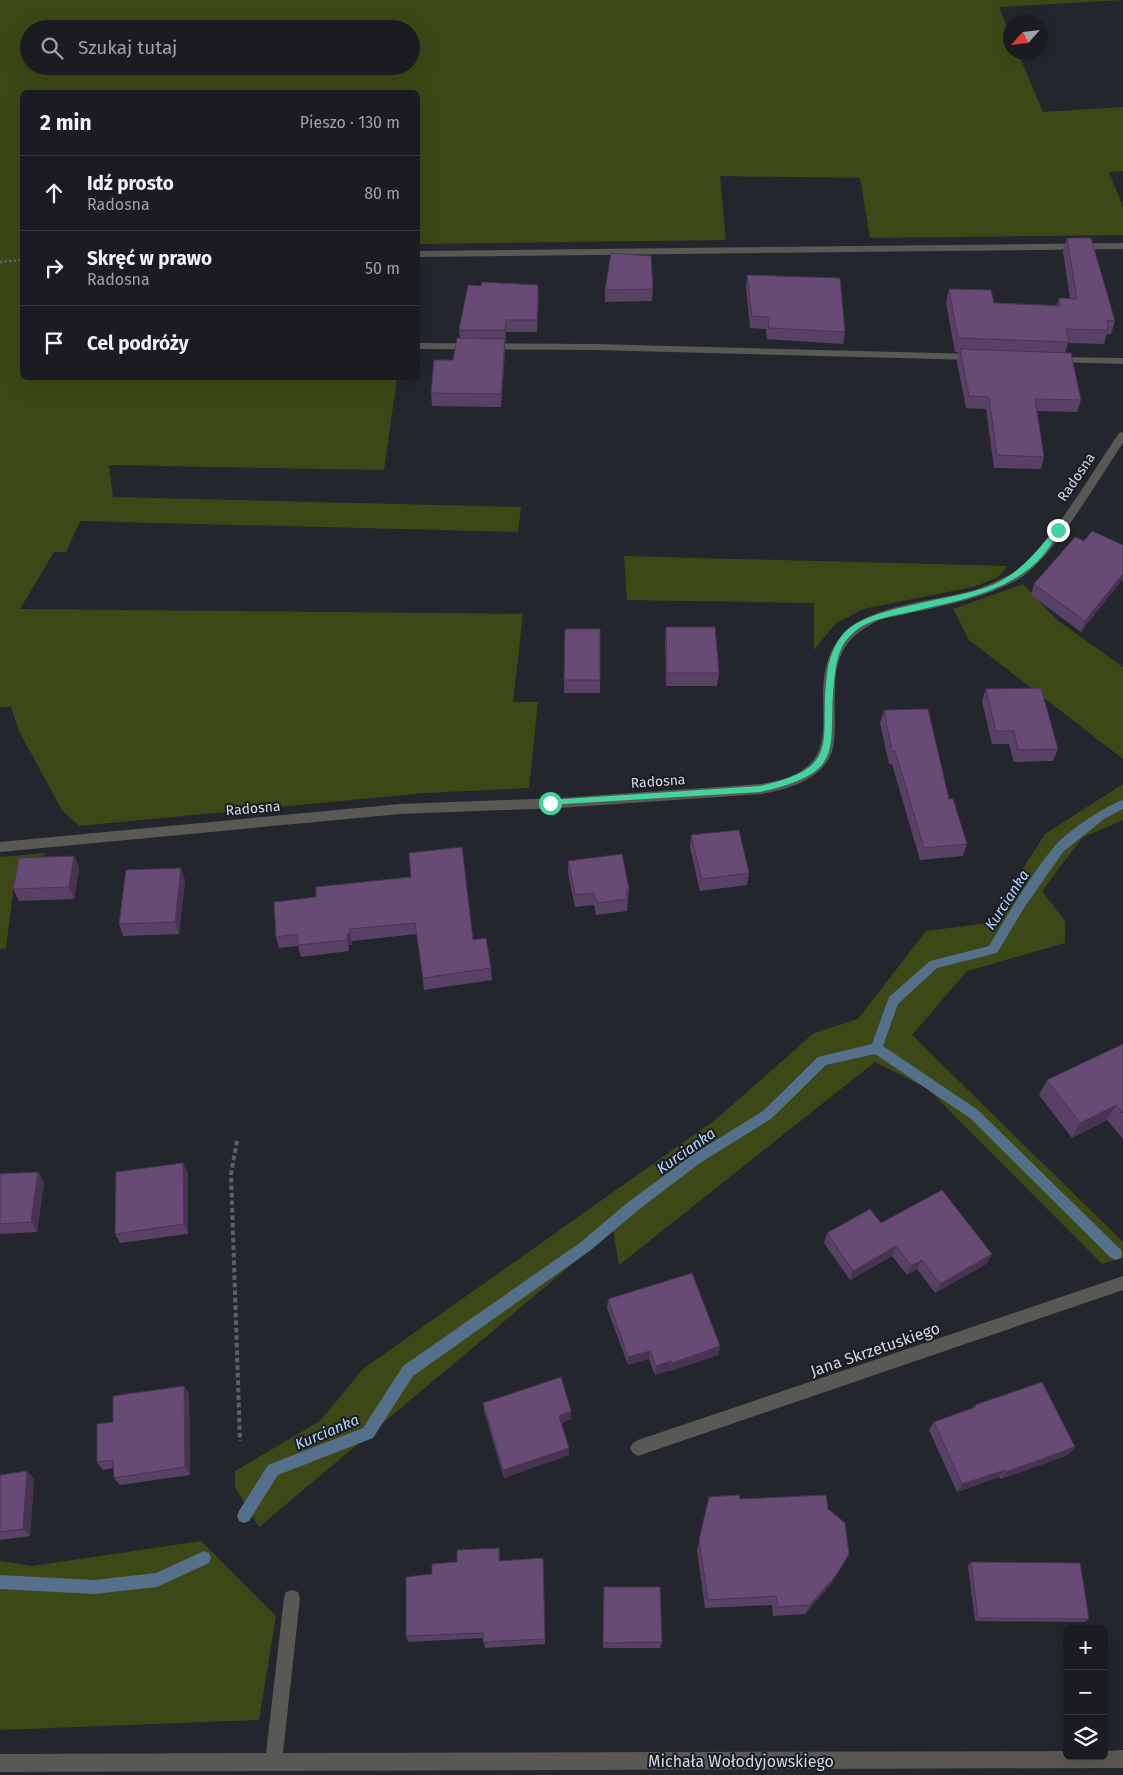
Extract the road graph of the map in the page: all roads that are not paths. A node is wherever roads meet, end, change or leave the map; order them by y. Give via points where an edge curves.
1 (1123, 246) edge
2 (420, 254) edge
3 (420, 346) edge
4 (988, 357) edge
5 (1049, 360) edge
6 (1123, 361) edge
7 (1123, 435) edge
8 (0, 847) edge
9 (1123, 1283) edge
10 (638, 1448) dead end
11 (292, 1598) dead end
12 (1123, 1759) edge
13 (0, 1763) edge
14 (273, 1763) junction

1 - 2 street
3 - 4 street via 616,347
5 - 6 street
7 - 8 street, Radosna via 1055,535 1029,566 978,593 876,617 848,634 839,645 833,661 825,754 817,766 788,783 741,790 400,809
9 - 10 street, Jana Skrzetuskiego
11 - 14 street
12 - 14 street, Michała Wołodyjowskiego
13 - 14 street, Michała Wołodyjowskiego

